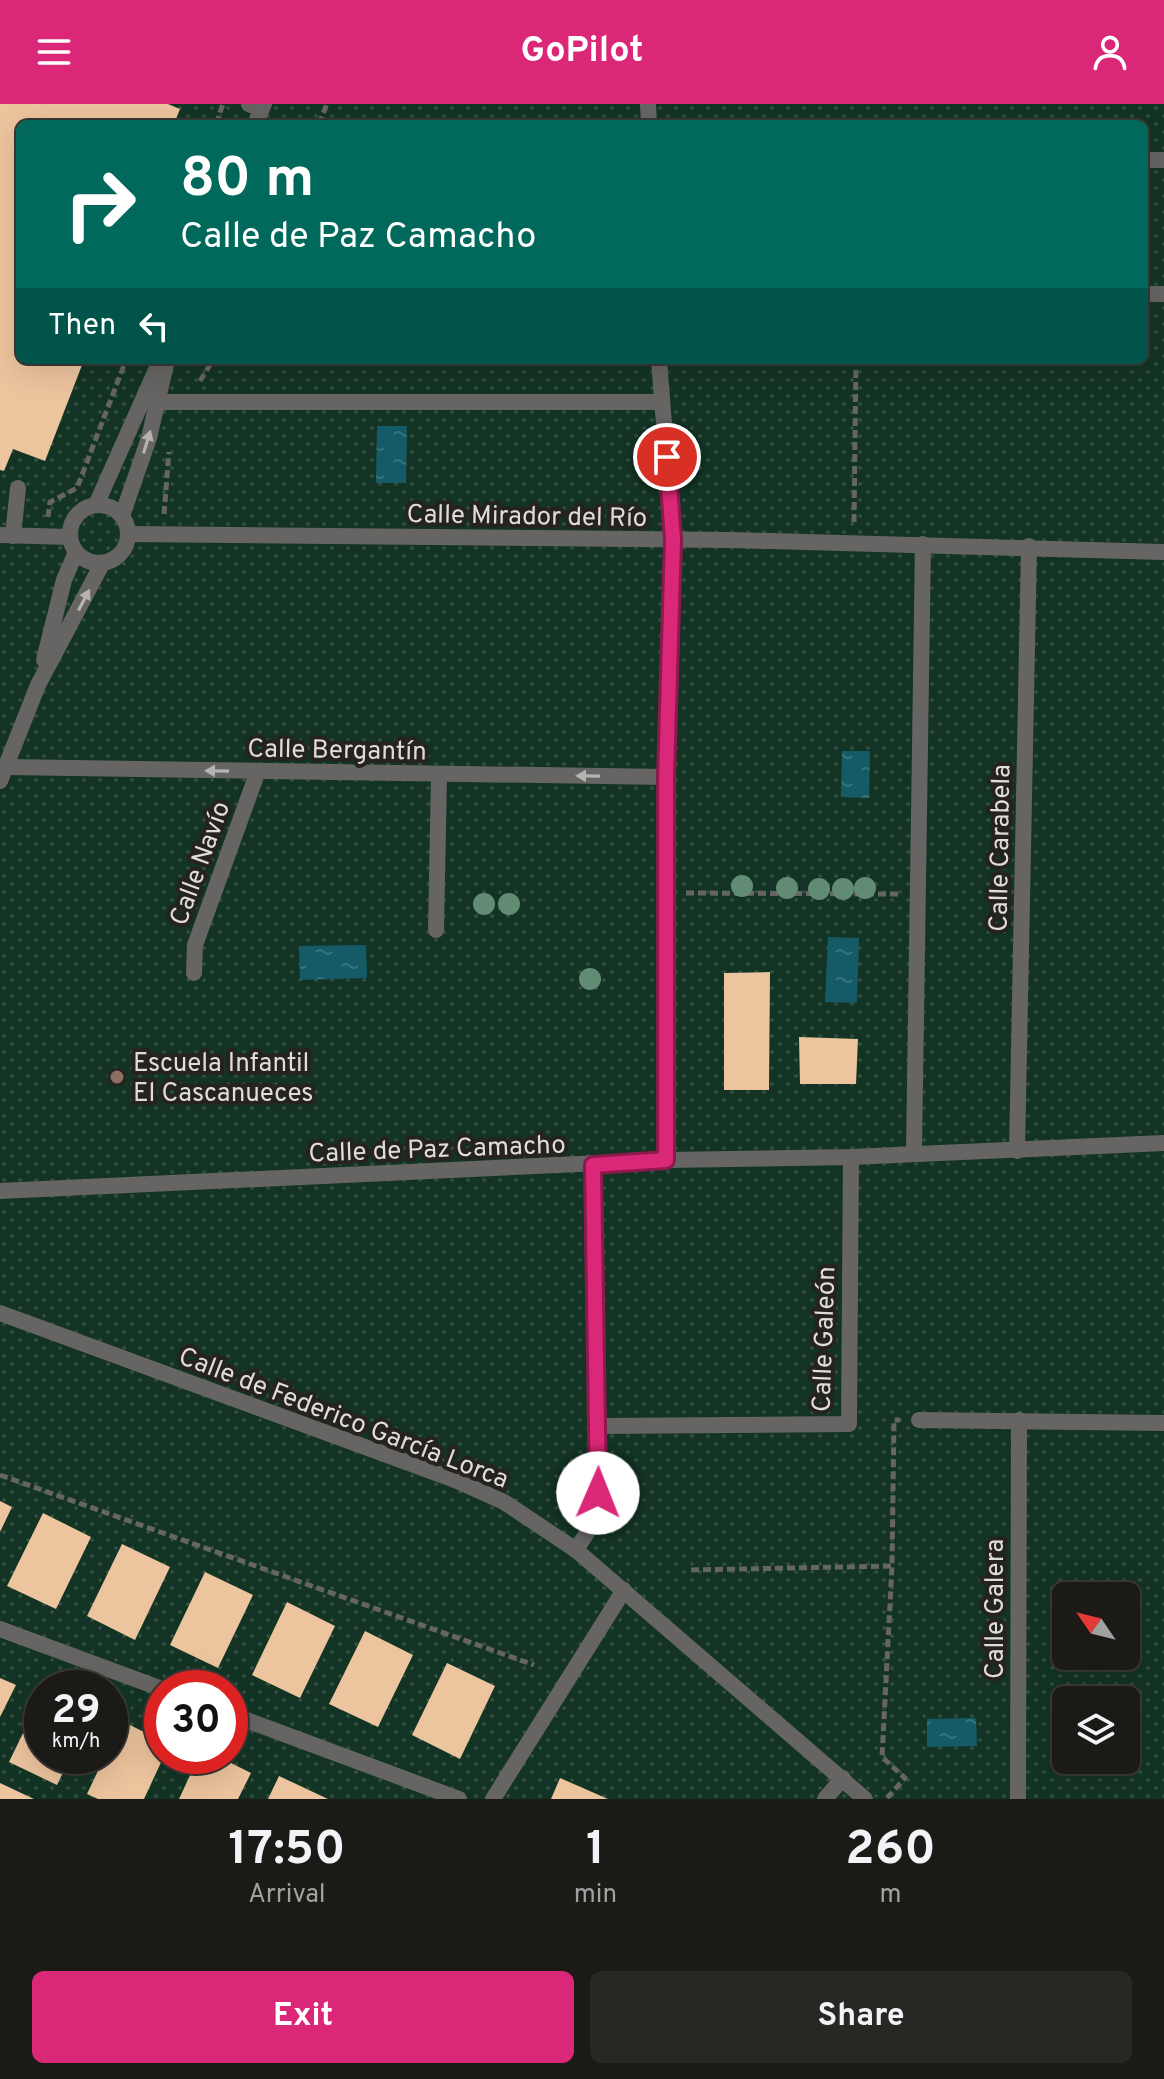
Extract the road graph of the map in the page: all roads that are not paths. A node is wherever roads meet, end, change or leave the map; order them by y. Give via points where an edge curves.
1 (158, 364) edge
2 (166, 364) edge
3 (659, 364) edge
4 (157, 402) junction
5 (662, 402) junction
6 (18, 488) dead end
7 (96, 505) junction
8 (122, 516) junction
9 (128, 534) junction
10 (6, 536) edge
11 (673, 540) junction
12 (923, 544) junction
13 (73, 545) junction
14 (1029, 546) junction
15 (1164, 552) edge
16 (102, 564) junction
17 (38, 685) junction
18 (258, 771) junction
19 (3, 774) edge
20 (439, 775) junction
21 (666, 777) junction
22 (436, 930) dead end
23 (194, 973) dead end
24 (1164, 1143) edge
25 (914, 1151) junction
26 (1017, 1151) junction
27 (851, 1157) junction
28 (666, 1160) junction
29 (593, 1165) junction
30 (0, 1191) edge
31 (0, 1313) edge
32 (919, 1420) road end
33 (1019, 1420) junction
34 (1164, 1423) edge
35 (599, 1426) junction
36 (576, 1550) junction
37 (624, 1590) junction
38 (0, 1629) edge
39 (144, 1682) edge
40 (248, 1721) edge
41 (843, 1778) junction
42 (459, 1799) edge
43 (493, 1799) edge
44 (825, 1799) edge
45 (865, 1799) edge
46 (1018, 1799) edge

1 - 7 street
2 - 4 street
3 - 5 street
4 - 5 street
8 -> 4 street
5 - 11 street
6 - 10 street
7 - 8 street
7 - 13 street via 82,510 72,523
8 - 9 street
9 - 11 street, Calle Mirador del Río
9 - 16 street via 125,548
10 - 13 street via 44,537
11 - 12 street, Calle Mirador del Río
11 - 21 street
12 - 14 street, Calle Mirador del Río
12 - 25 street
13 - 16 street via 85,560
13 - 17 street
14 - 15 street, Calle Mirador del Río
14 - 26 street, Calle Carabela
17 -> 16 street
17 - 19 street
18 -> 19 street, Calle Bergantín
18 - 20 street, Calle Bergantín
18 - 23 street, Calle Navío via 195,945
21 -> 20 street, Calle Bergantín
20 - 22 street
21 - 28 street
24 - 26 street, Calle de Paz Camacho
25 - 26 street, Calle de Paz Camacho
25 - 27 street, Calle de Paz Camacho
27 - 28 street, Calle de Paz Camacho
27 - 35 street, Calle Galeón via 849,1424
28 - 29 street, Calle de Paz Camacho
29 - 30 street, Calle de Paz Camacho
29 - 35 street
31 - 36 street, Calle de Federico García Lorca via 455,1480 504,1502
32 - 33 street
33 - 34 street
33 - 46 street, Calle Galera
35 - 36 street via 598,1493 590,1528
36 - 37 street, Calle de Federico García Lorca
37 - 41 street, Calle de Federico García Lorca
37 - 43 street
38 - 39 street
40 - 42 street
41 - 44 street
41 - 45 street, Calle de Federico García Lorca

